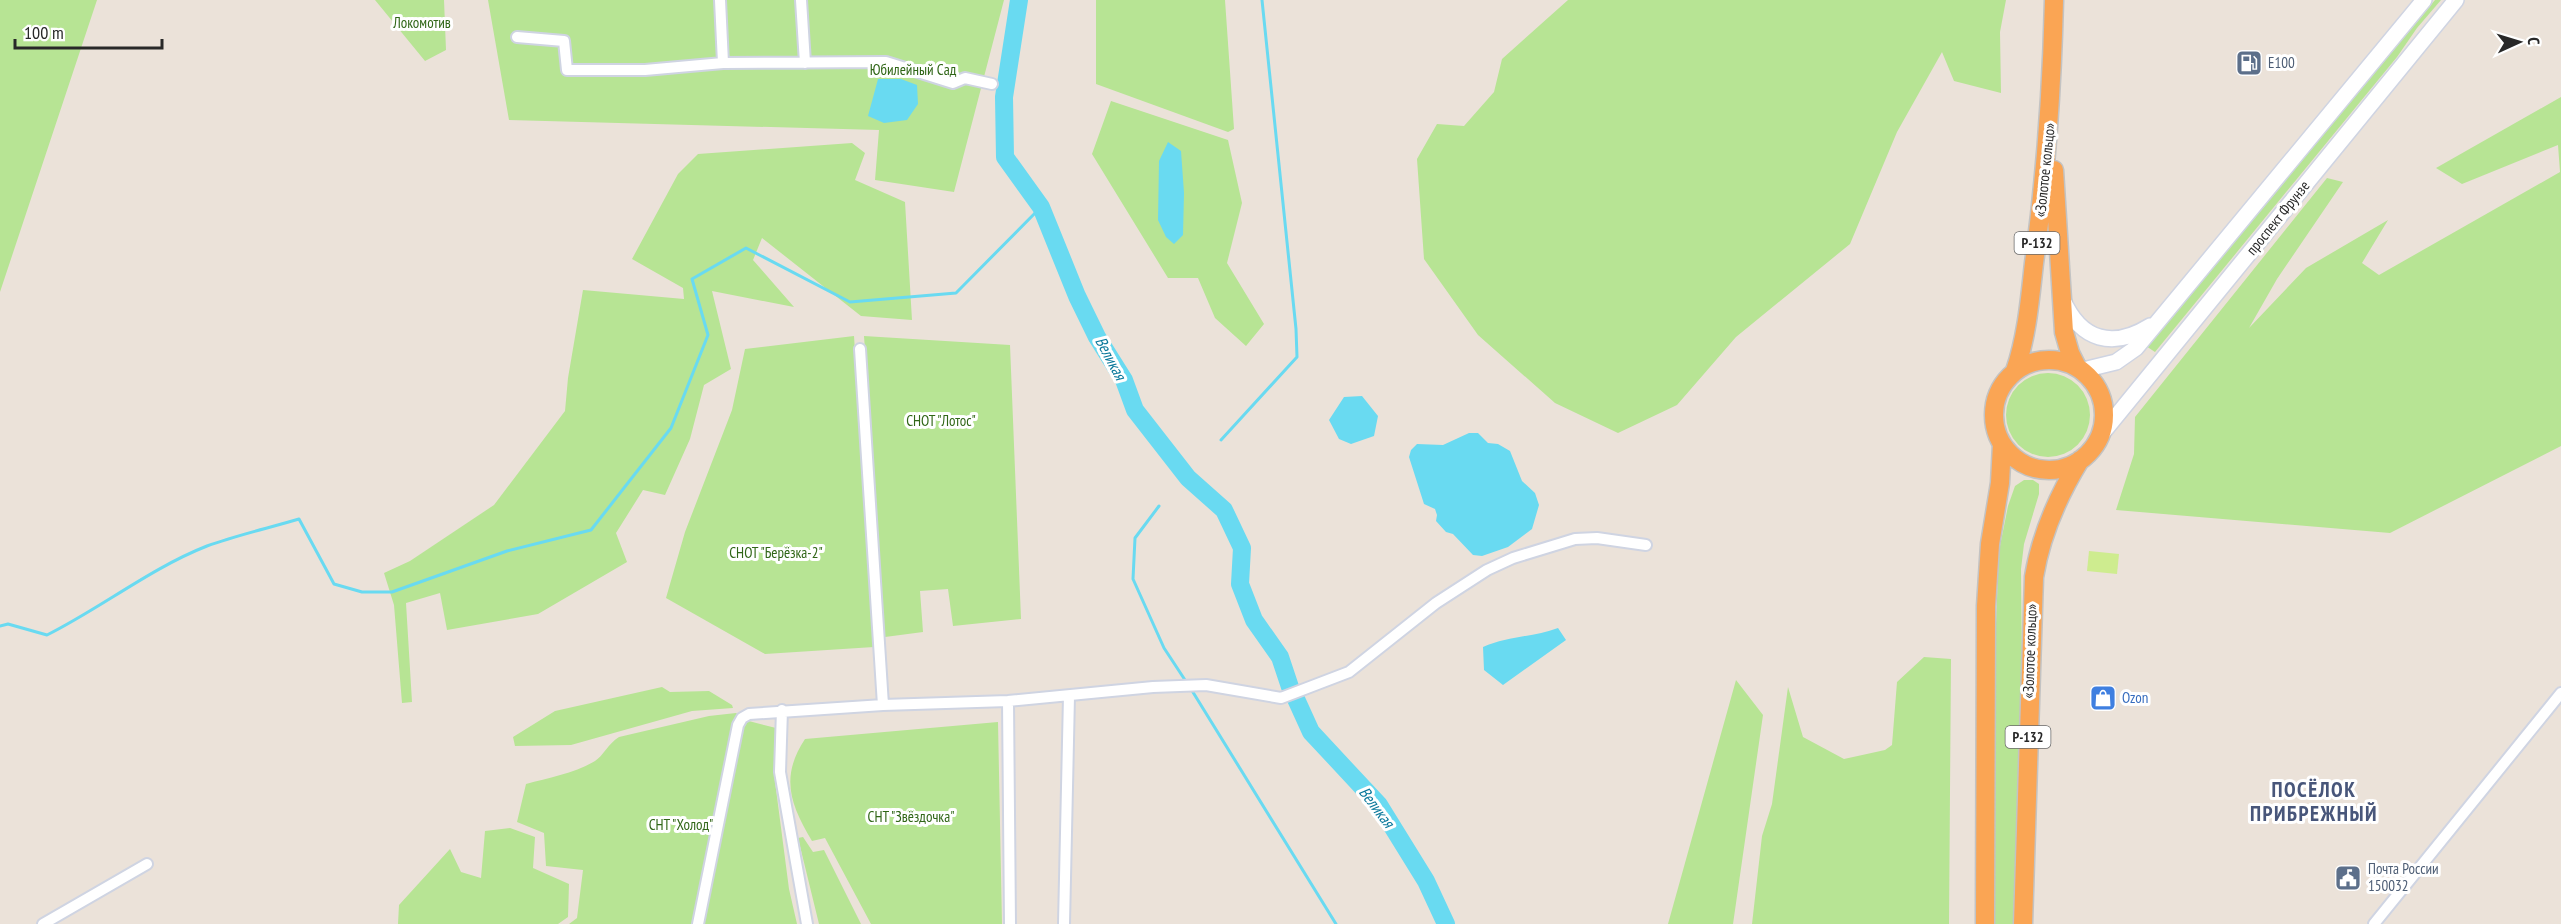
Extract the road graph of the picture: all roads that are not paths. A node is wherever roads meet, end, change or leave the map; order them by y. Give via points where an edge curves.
1 (720, 0) edge
2 (801, 0) edge
3 (2054, 0) edge
4 (2424, 0) edge
5 (2456, 0) edge
6 (517, 37) dead end
7 (723, 63) junction
8 (805, 63) junction
9 (992, 84) dead end
10 (2051, 115) junction
11 (2062, 297) junction
12 (2164, 314) junction
13 (860, 349) dead end
14 (2080, 369) junction
15 (2015, 371) junction
16 (2100, 436) junction
17 (2002, 444) junction
18 (2080, 460) junction
19 (1646, 545) dead end
20 (2561, 693) edge
21 (1069, 696) junction
22 (1008, 701) junction
23 (883, 705) junction
24 (782, 710) junction
25 (147, 864) dead end
26 (43, 924) edge
27 (698, 924) edge
28 (807, 924) edge
29 (1010, 924) edge
30 (1064, 924) edge
31 (1985, 924) edge
32 (2023, 924) edge
33 (2374, 924) edge

1 - 7 street
2 - 8 street
3 - 10 highway, Р-132
4 - 12 main road, проспект Фрунзе
5 - 16 main road, проспект Фрунзе
6 - 7 street via 564,41 567,70 645,70
7 - 8 street
8 - 9 street via 886,62 953,83 965,78
10 - 11 highway, «Золотое кольцо» / Р-132
10 - 15 highway, «Золотое кольцо» / Р-132 via 2026,324
11 - 12 main road via 2077,325 2105,339 2138,333
11 - 14 highway, «Золотое кольцо» / Р-132 via 2066,343
12 - 14 main road, проспект Фрунзе via 2125,358 2106,366
13 - 23 street
14 - 15 highway via 2061,361 2045,360
14 - 16 highway, «Золотое кольцо» / Р-132 via 2096,387 2103,403
15 - 17 highway, «Золотое кольцо» / Р-132 via 2000,389 1995,404 1995,428
16 - 18 highway, «Золотое кольцо» / Р-132
17 - 18 highway via 2022,463 2038,469 2064,468
17 - 31 highway, «Золотое кольцо» / Р-132 via 1990,544 1985,634
18 - 32 highway, «Золотое кольцо» / Р-132 via 2050,516 2034,577
19 - 21 street via 1575,539 1513,558 1436,603 1349,672 1288,696 1275,698 1206,685
20 - 33 street
21 - 22 street
21 - 30 street
22 - 23 street
22 - 29 street
23 - 24 street
24 - 27 street via 749,714 738,725
24 - 28 street via 780,772
25 - 26 street

